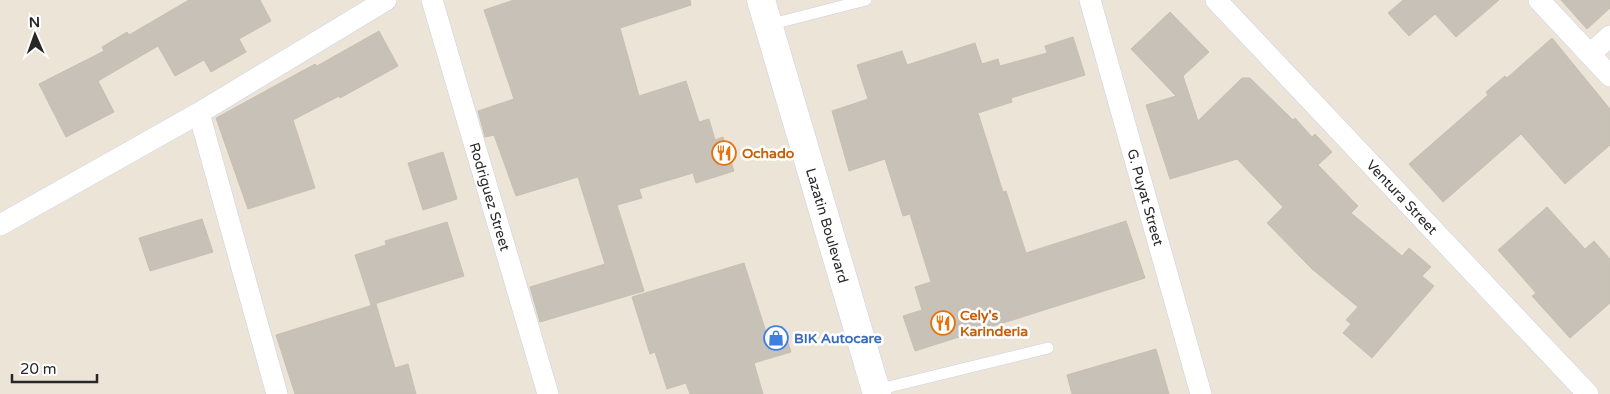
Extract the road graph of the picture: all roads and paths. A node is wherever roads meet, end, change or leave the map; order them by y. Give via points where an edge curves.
1 (386, 0) edge
2 (432, 0) edge
3 (866, 0) edge
4 (1090, 0) edge
5 (1216, 0) edge
6 (1539, 0) edge
7 (764, 13) edge
8 (1610, 36) edge
9 (1590, 54) junction
10 (1610, 76) edge
11 (199, 113) junction
12 (0, 226) edge
13 (1048, 348) dead end
14 (877, 392) edge
15 (277, 394) edge
16 (548, 394) edge
17 (1201, 394) edge
18 (1588, 394) edge

1 - 11 street
2 - 16 street, Rodriguez Street
3 - 7 lane
4 - 17 street, G. Puyat Street
5 - 18 street, Ventura Street
6 - 9 street
7 - 14 main road, Lazatin Boulevard
8 - 9 street
9 - 10 street
11 - 12 street
11 - 15 street
13 - 14 lane

